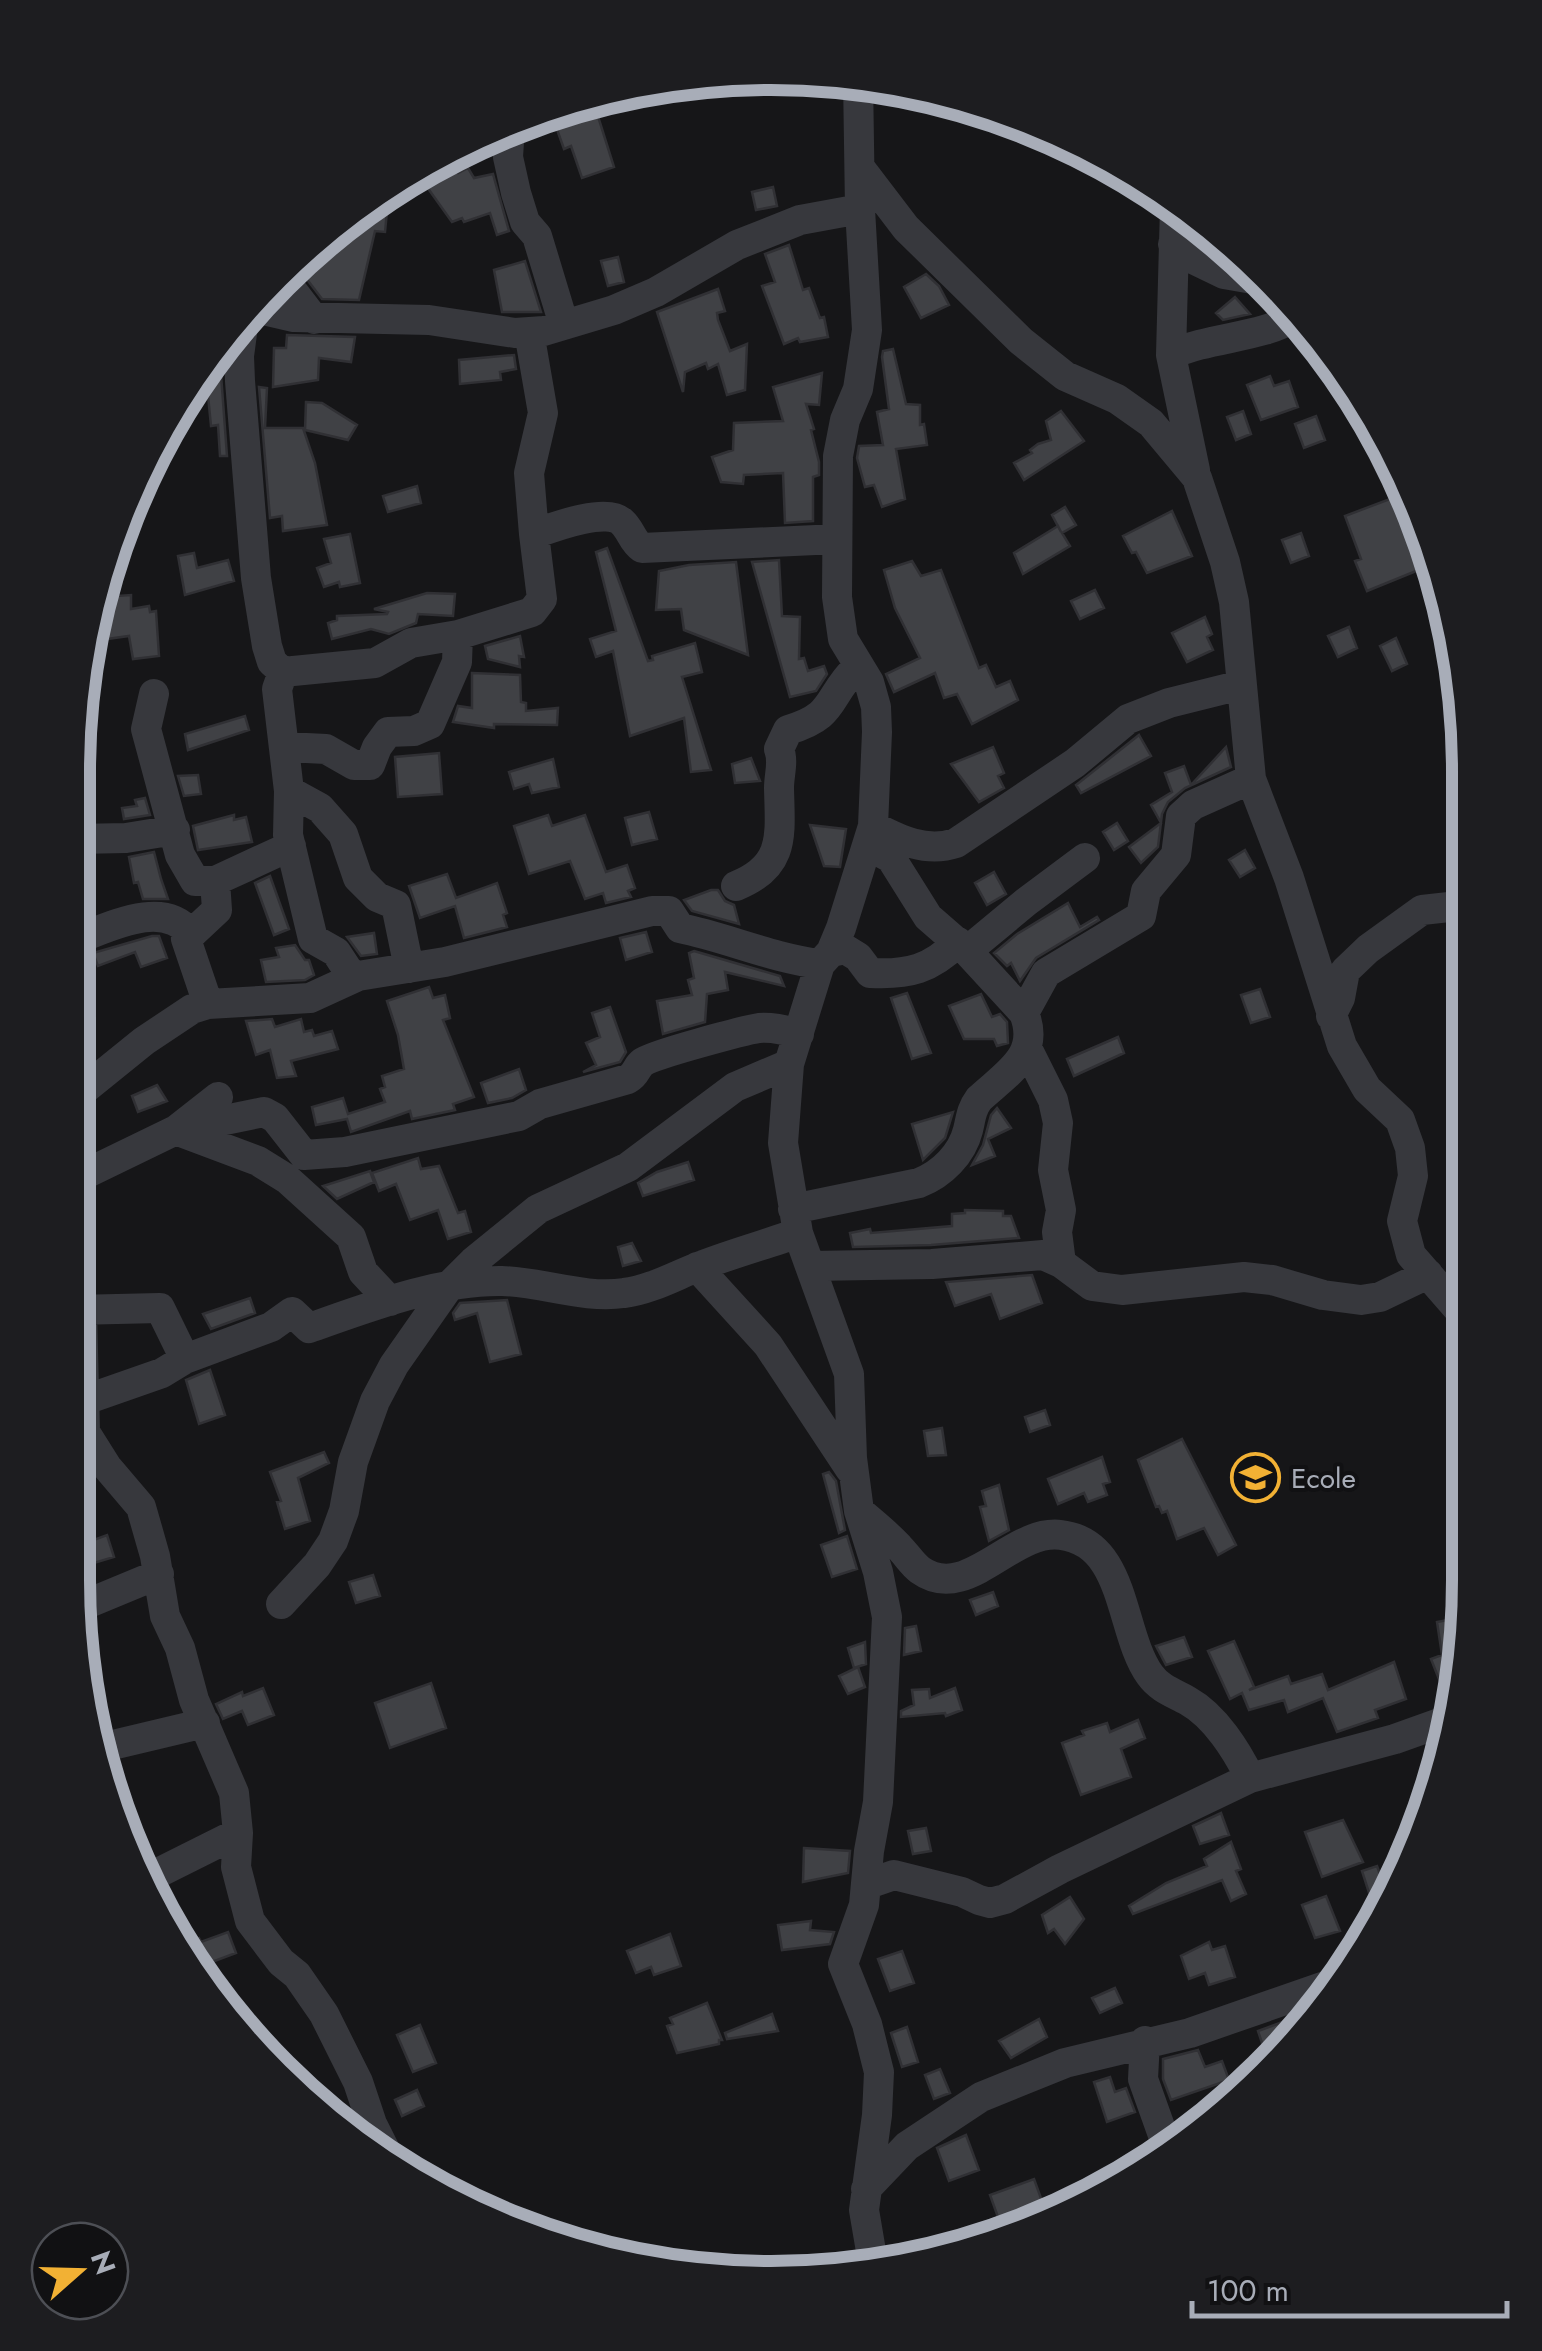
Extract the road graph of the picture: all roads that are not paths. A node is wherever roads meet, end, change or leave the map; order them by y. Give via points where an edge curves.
1 (859, 96) edge
2 (509, 142) edge
3 (861, 170) junction
4 (860, 209) junction
5 (1174, 223) edge
6 (1173, 244) junction
7 (1239, 277) edge
8 (289, 289) edge
9 (269, 312) edge
10 (314, 319) junction
11 (1285, 324) edge
12 (564, 326) junction
13 (529, 332) junction
14 (244, 341) edge
15 (1172, 356) junction
16 (1197, 478) junction
17 (534, 534) junction
18 (836, 538) junction
19 (458, 635) junction
20 (858, 666) junction
21 (283, 672) junction
22 (1241, 685) junction
23 (154, 694) dead end
24 (286, 748) junction
25 (1251, 779) junction
26 (290, 790) junction
27 (176, 830) junction
28 (870, 836) junction
29 (90, 839) edge
30 (291, 846) junction
31 (1085, 858) dead end
32 (215, 882) junction
33 (736, 886) dead end
34 (1452, 907) edge
35 (190, 933) junction
36 (90, 934) edge
37 (963, 946) junction
38 (826, 958) junction
39 (409, 968) junction
40 (353, 978) junction
41 (208, 1004) junction
42 (1024, 1014) junction
43 (1331, 1016) junction
44 (799, 1034) junction
45 (1028, 1050) junction
46 (789, 1064) junction
47 (90, 1085) edge
48 (218, 1097) dead end
49 (176, 1130) junction
50 (90, 1172) edge
51 (795, 1221) junction
52 (1061, 1263) junction
53 (810, 1266) junction
54 (697, 1267) junction
55 (1428, 1274) junction
56 (450, 1285) junction
57 (390, 1300) junction
58 (1452, 1302) edge
59 (90, 1311) edge
60 (185, 1359) junction
61 (90, 1398) edge
62 (90, 1446) edge
63 (854, 1476) junction
64 (860, 1511) junction
65 (159, 1574) junction
66 (90, 1602) edge
67 (281, 1604) dead end
68 (205, 1723) junction
69 (1436, 1726) edge
70 (111, 1745) edge
71 (1250, 1778) junction
72 (238, 1833) junction
73 (157, 1874) edge
74 (868, 1884) junction
75 (1314, 1990) edge
76 (1145, 2041) junction
77 (378, 2135) edge
78 (1163, 2136) edge
79 (866, 2189) junction
80 (871, 2253) edge

1 - 3 street
2 - 12 street via 525,222 537,236
3 - 4 street
3 - 16 street via 906,228 1021,341 1065,376 1151,423
4 - 12 street via 800,220 737,245 656,292
4 - 18 street via 867,330 838,456
5 - 6 street
6 - 7 street via 1194,260
6 - 15 street
8 - 10 street
9 - 10 street
10 - 13 street via 430,320
11 - 15 street
12 - 13 street
13 - 17 street via 543,413 529,473
14 - 21 street via 240,381 255,565 267,646
15 - 16 street
16 - 22 street via 1231,589
17 - 18 street via 605,515 625,524 642,548
17 - 19 street via 539,607
18 - 20 street via 843,639
19 - 21 street via 411,643 375,663
19 - 24 street via 457,662 430,724 388,732 370,765 354,765 326,749
20 - 28 street via 876,707
20 - 33 street via 824,714 788,730 779,750 780,820 772,862
21 - 24 street via 277,689
22 - 25 street
22 - 28 street via 1128,719 956,844 940,848
23 - 27 street via 146,729
24 - 26 street
25 - 42 street via 1186,809 1176,855 1146,891 1141,916 1046,973
25 - 43 street
26 - 30 street
26 - 39 street via 344,834 358,878 396,906
27 - 29 street
27 - 32 street via 195,881
28 - 37 street via 928,917
28 - 38 street
30 - 32 street
30 - 40 street via 313,939 336,952
31 - 37 street
32 - 35 street via 217,910
34 - 43 street via 1422,910 1368,949 1345,971
35 - 36 street via 170,917 153,916
35 - 41 street via 186,939
37 - 38 street via 937,962 887,974 870,972 845,949
37 - 42 street
38 - 39 street via 790,960 680,928 669,911 652,911
38 - 44 street
39 - 40 street
40 - 41 street via 297,1001
41 - 47 street via 144,1041
42 - 45 street
43 - 55 street via 1367,1090 1400,1120 1413,1176 1402,1221 1411,1255
44 - 46 street
44 - 49 street via 763,1028 732,1034 654,1056 628,1079 519,1116 345,1152 304,1155 264,1112
45 - 51 street via 972,1108 960,1147 930,1179
45 - 52 street via 1058,1123 1052,1170 1061,1210
46 - 51 street via 782,1143
46 - 56 street via 726,1092 628,1168 538,1210
48 - 49 street
49 - 50 street
49 - 57 street via 287,1178 350,1236 363,1272
51 - 53 street
51 - 54 street
52 - 53 street via 1043,1255
52 - 55 street via 1092,1286 1122,1290 1244,1276 1361,1300
53 - 63 street via 849,1374
54 - 56 street via 618,1294 521,1282
54 - 63 street via 768,1345
55 - 58 street
56 - 57 street
56 - 67 street via 375,1401 333,1541
57 - 60 street via 310,1328 292,1312 271,1327
59 - 60 street via 160,1308
60 - 61 street
62 - 65 street via 140,1507
63 - 64 street
64 - 71 street via 920,1570 942,1580 961,1577 1044,1534 1081,1540 1104,1558 1151,1677 1213,1724
64 - 74 street via 887,1617
65 - 66 street
65 - 68 street via 165,1616
68 - 70 street
68 - 72 street via 234,1793
69 - 71 street
71 - 74 street via 1004,1900 990,1903 894,1875
72 - 73 street
72 - 77 street via 236,1868 250,1920 324,2014
74 - 79 street via 843,1964 879,2072
75 - 76 street via 1190,2033
76 - 78 street via 1143,2079
76 - 79 street via 1065,2063 980,2098 907,2146
79 - 80 street

